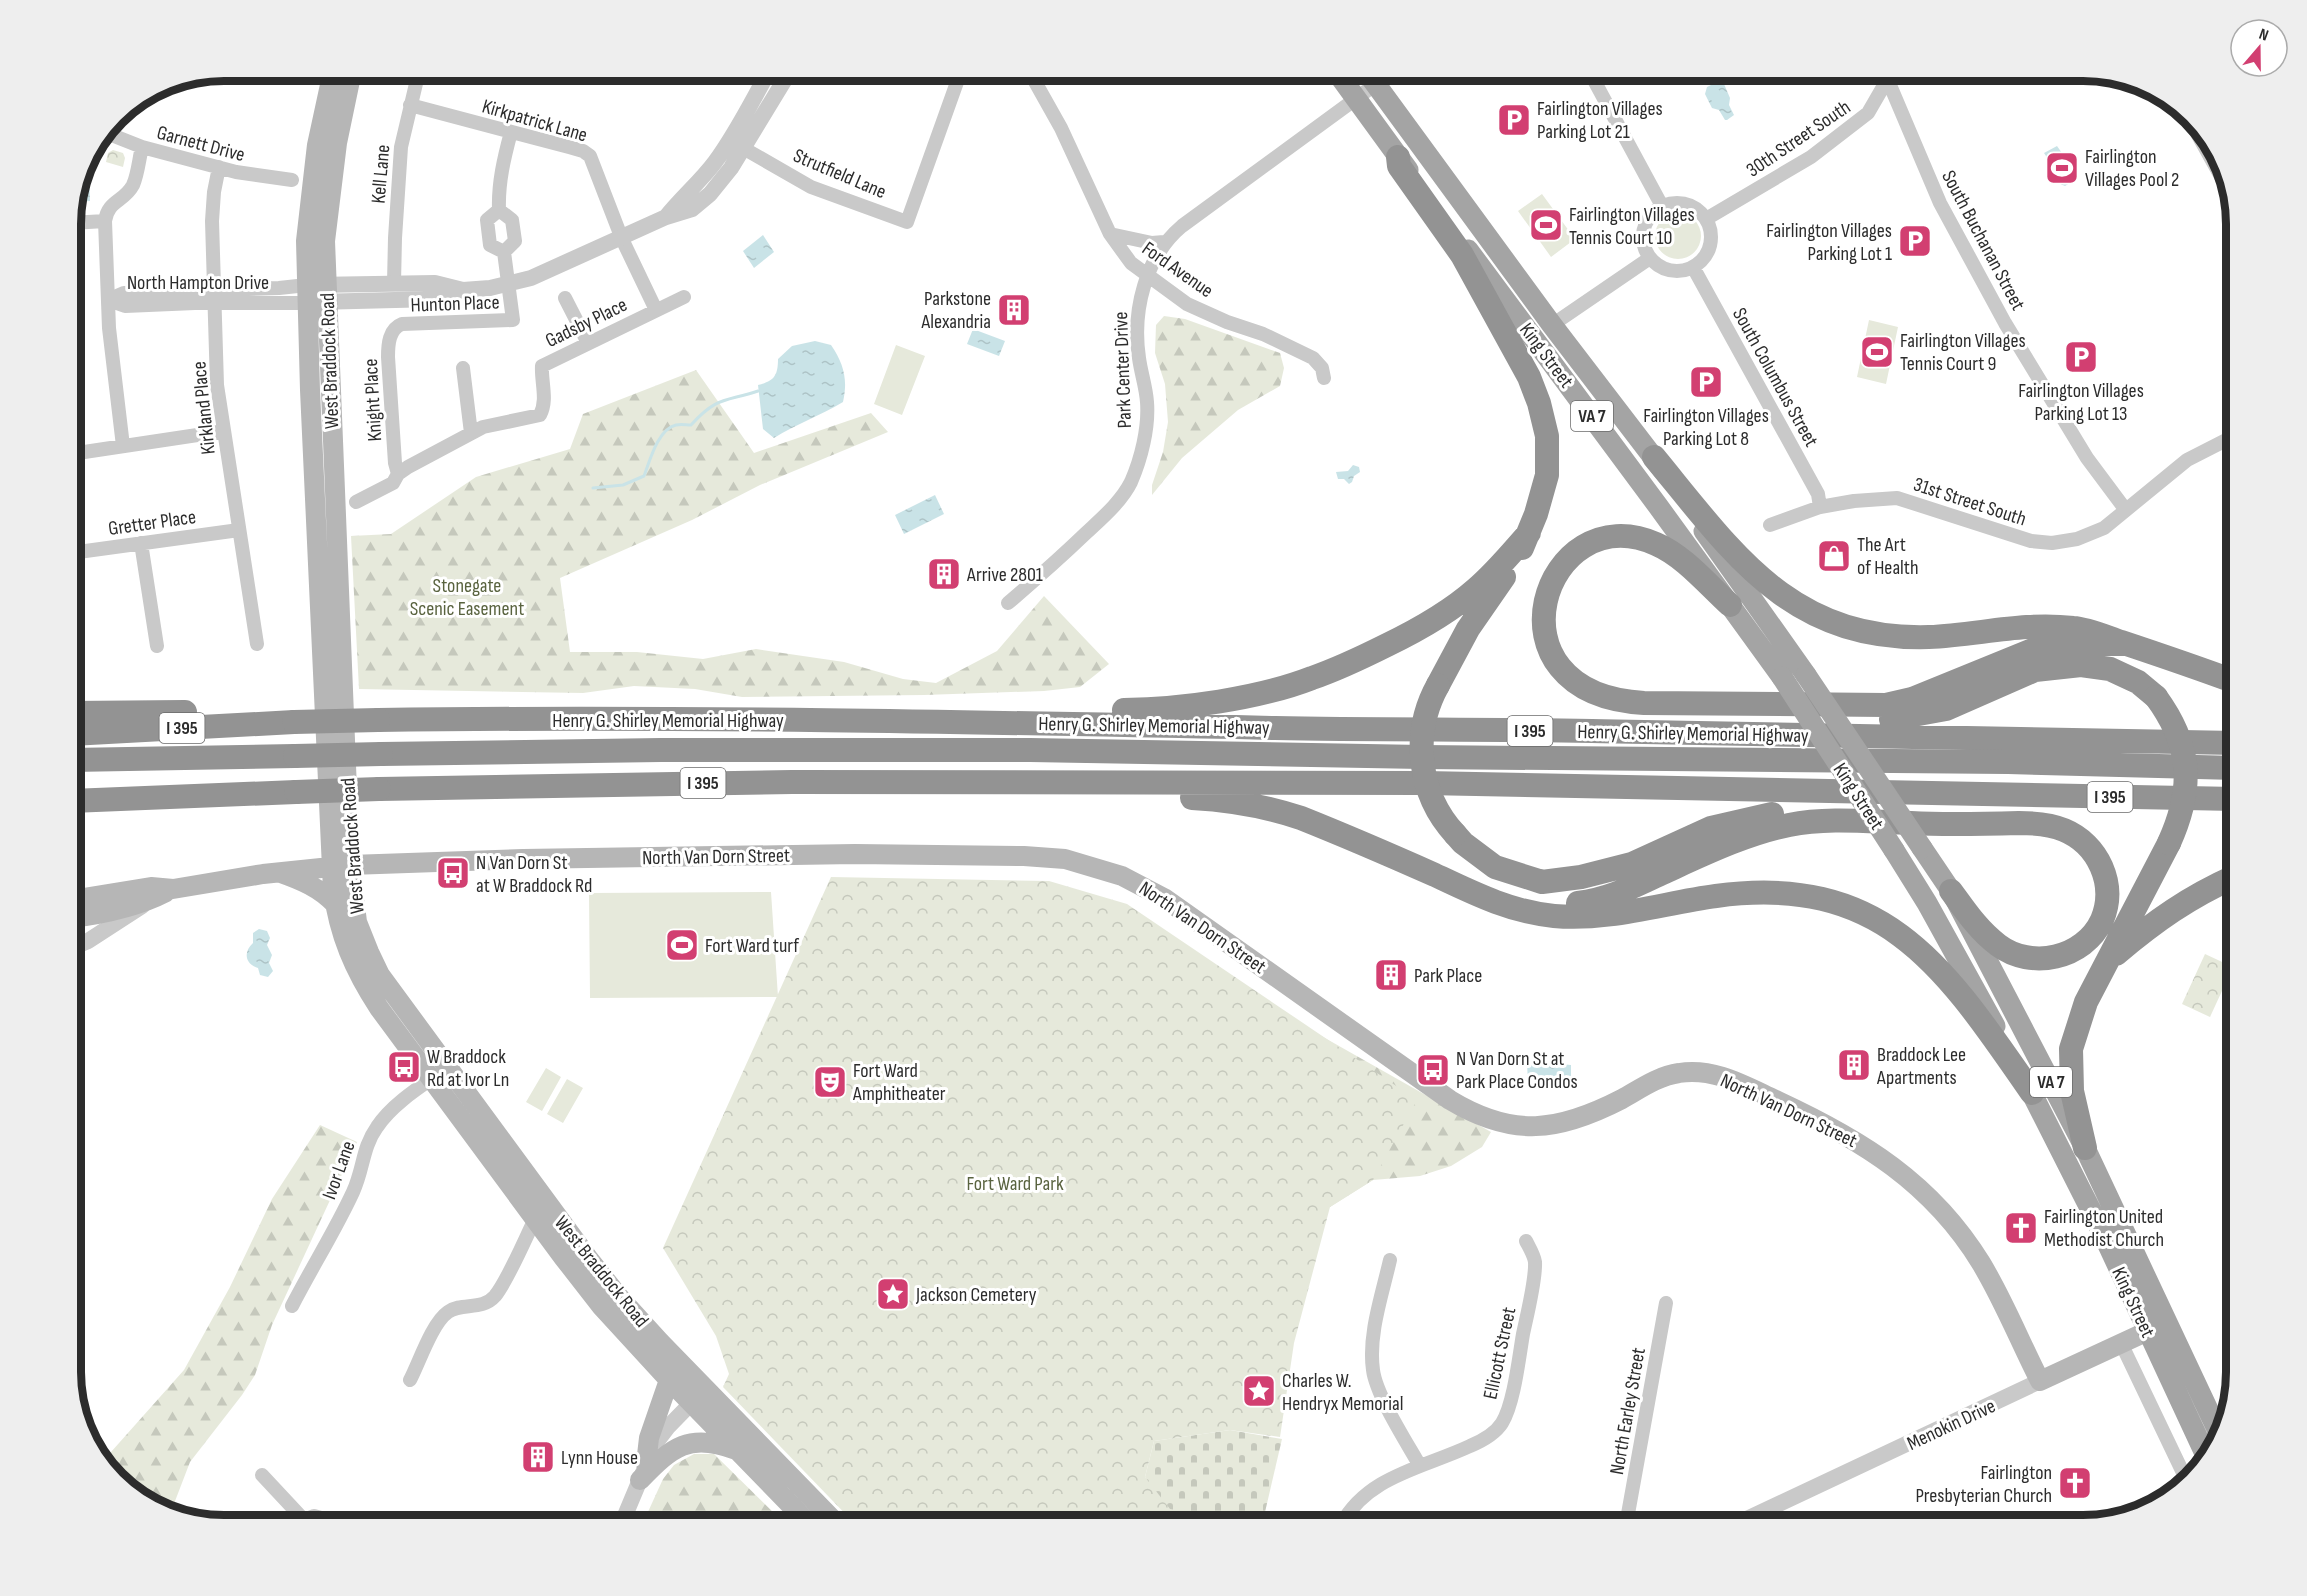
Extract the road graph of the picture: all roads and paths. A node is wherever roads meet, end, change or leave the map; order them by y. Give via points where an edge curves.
1 (331, 81) edge
2 (350, 81) edge
3 (417, 81) edge
4 (764, 81) edge
5 (781, 81) edge
6 (957, 81) edge
7 (1035, 81) edge
8 (1344, 81) edge
9 (1368, 81) edge
10 (1374, 81) edge
11 (1595, 81) edge
12 (1884, 81) edge
13 (1891, 81) edge
14 (1356, 99) junction
15 (410, 105) junction
16 (511, 132) junction
17 (112, 135) edge
18 (736, 144) junction
19 (142, 147) junction
20 (1398, 157) junction
21 (219, 167) junction
22 (292, 180) dead end
23 (1662, 206) junction
24 (499, 210) junction
25 (1706, 219) junction
26 (105, 222) junction
27 (81, 223) edge
28 (1110, 234) junction
29 (622, 239) junction
30 (1164, 242) junction
31 (504, 252) junction
32 (1650, 258) junction
33 (1693, 267) junction
34 (1148, 276) junction
35 (394, 283) junction
36 (509, 284) junction
37 (463, 290) junction
38 (316, 294) junction
39 (216, 297) junction
40 (684, 297) dead end
41 (566, 298) dead end
42 (108, 300) junction
43 (656, 310) junction
44 (1552, 325) junction
45 (397, 326) joint
46 (588, 343) junction
47 (463, 368) dead end
48 (1324, 378) dead end
49 (224, 431) junction
50 (471, 433) junction
51 (2226, 440) edge
52 (123, 446) junction
53 (81, 452) edge
54 (1654, 457) junction
55 (398, 474) junction
56 (356, 502) dead end
57 (1820, 507) junction
58 (2125, 509) junction
59 (1770, 525) dead end
60 (239, 530) junction
61 (1529, 533) junction
62 (141, 543) junction
63 (81, 552) edge
64 (1008, 603) dead end
65 (1730, 605) junction
66 (257, 644) dead end
67 (2126, 644) junction
68 (157, 646) dead end
69 (2226, 679) edge
70 (81, 713) edge
71 (293, 716) junction
72 (823, 720) junction
73 (1586, 730) junction
74 (81, 733) edge
75 (2226, 743) edge
76 (232, 757) junction
77 (81, 760) edge
78 (2226, 768) edge
79 (81, 771) edge
80 (944, 782) junction
81 (1984, 795) junction
82 (168, 796) junction
83 (2226, 799) edge
84 (81, 800) edge
85 (81, 814) edge
86 (341, 866) junction
87 (278, 872) junction
88 (2226, 880) edge
89 (173, 889) junction
90 (1951, 891) junction
91 (81, 898) edge
92 (1486, 899) junction
93 (335, 904) junction
94 (81, 916) edge
95 (81, 943) edge
96 (2107, 962) junction
97 (439, 1073) junction
98 (2032, 1093) junction
99 (2085, 1148) junction
100 (535, 1219) junction
101 (1526, 1241) dead end
102 (1390, 1260) dead end
103 (1666, 1303) dead end
104 (292, 1306) dead end
105 (2167, 1322) junction
106 (2147, 1331) junction
107 (2121, 1343) junction
108 (410, 1380) dead end
109 (669, 1380) junction
110 (2040, 1381) junction
111 (699, 1397) junction
112 (2215, 1425) edge
113 (2203, 1449) edge
114 (737, 1450) junction
115 (1420, 1466) junction
116 (643, 1472) junction
117 (2183, 1473) edge
118 (262, 1475) dead end
119 (296, 1515) edge
120 (625, 1515) edge
121 (799, 1515) edge
122 (826, 1515) edge
123 (1347, 1515) edge
124 (1628, 1515) edge
125 (1757, 1515) edge

1 - 38 main road, West Braddock Road via 313,172 306,241
2 - 38 main road, West Braddock Road
3 - 15 street, Kell Lane
4 - 18 street, North Hampton Drive
5 - 18 street, North Hampton Drive
6 - 18 street, Strutfield Lane via 907,222 811,187
7 - 28 street, Ford Avenue
8 - 14 main road, King Street / VA 7
9 - 14 street, Park Center Drive
10 - 44 main road, King Street / VA 7
11 - 23 street
12 - 25 street, 30th Street South via 1868,113 1845,131 1811,157
13 - 58 street, South Buchanan Street via 1940,203 2087,458
14 - 20 main road, King Street / VA 7
14 - 30 street, Park Center Drive
15 - 16 street, Kirkpatrick Lane
15 - 35 street, Kell Lane via 398,173
16 - 24 street via 502,164
16 - 29 street, Kirkpatrick Lane via 590,156
17 - 19 street, Garnett Drive
18 - 29 street, North Hampton Drive via 731,168 693,209 666,217
19 - 21 street, Garnett Drive
19 - 26 street via 133,184 110,206
20 - 61 highway via 1399,166 1462,255 1529,377 1539,403 1547,436 1547,475
20 - 65 main road, King Street / VA 7
21 - 22 street, Garnett Drive via 251,176
21 - 39 street, Kirkland Place via 212,221
23 - 25 street via 1686,204
23 - 32 street via 1652,213 1643,230
24 - 31 street via 512,219 515,241
24 - 31 street via 487,220 490,245
25 - 33 street via 1710,247
26 - 27 street
26 - 42 street
28 - 30 street
28 - 34 street, Ford Avenue via 1131,263
29 - 36 street, North Hampton Drive
29 - 43 street, Kirkpatrick Lane
30 - 34 street, Park Center Drive
31 - 36 street
32 - 33 street via 1670,270
32 - 44 street
33 - 57 street, South Columbus Street via 1818,494
34 - 48 street, Ford Avenue via 1201,312 1263,334 1312,358 1322,368
34 - 64 street, Park Center Drive via 1138,304 1137,328 1147,418 1129,486 1107,514
35 - 37 street, North Hampton Drive via 435,284
35 - 38 street, North Hampton Drive
36 - 37 street, North Hampton Drive
36 - 45 street, Hunton Place via 513,320
37 - 38 street, North Hampton Drive via 435,299
38 - 39 street, North Hampton Drive
38 - 86 main road, West Braddock Road
39 - 42 street, North Hampton Drive via 124,293
39 - 49 street, Kirkland Place via 217,385
40 - 43 street, Gadsby Place
41 - 46 street
42 - 52 street
43 - 46 street, Gadsby Place
44 - 54 main road, King Street / VA 7
45 - 55 street, Knight Place via 388,357
46 - 50 street, Gadsby Place via 542,366 544,400 540,415
47 - 50 street
49 - 52 street
49 - 60 street, Kirkland Place
50 - 55 street, Gadsby Place
51 - 58 street, 31st Street South via 2187,460
52 - 53 street
54 - 67 highway via 1747,566 1782,596 1834,622 1868,633 1902,637 2026,626 2076,628
54 - 90 main road, King Street / VA 7, bridge
55 - 56 street, Gadsby Place via 393,483
57 - 58 street, 31st Street South via 1897,498 2005,535 2052,543 2104,528
57 - 59 street, 31st Street South
60 - 62 street, Gretter Place
60 - 66 street, Kirkland Place
61 - 72 highway via 1475,591 1412,633 1311,679 1261,693 1147,710
61 - 81 highway, bridge via 1516,560 1468,629 1429,702 1421,744 1425,783 1440,818 1463,843 1496,867 1542,882 1581,877 1632,864 1711,828 1794,808
62 - 63 street, Gretter Place
62 - 68 street
65 - 67 highway via 1664,548 1638,538 1617,536 1597,540 1572,555 1548,589 1543,617 1549,647 1566,674 1598,695 1644,703 1886,705 1912,699 2040,647
65 - 98 main road, King Street / VA 7, bridge via 1782,677 1927,903
67 - 69 highway
70 - 71 highway
71 - 72 highway, Henry G. Shirley Memorial Highway / I 395 via 377,714 447,705 494,719
71 - 74 highway, I 395
72 - 73 highway, Henry G. Shirley Memorial Highway / I 395
73 - 75 highway, Henry G. Shirley Memorial Highway / I 395
73 - 96 highway, bridge via 1780,720 1877,721 1946,709 2035,670 2081,664 2110,669 2138,682 2171,717 2186,757 2187,786 2169,843
76 - 77 highway
76 - 78 highway, bridge via 661,750 1030,750
76 - 79 highway
80 - 81 highway, I 395 via 1425,783
80 - 82 highway, I 395, bridge via 662,783
80 - 92 highway via 1245,803 1310,822
81 - 83 highway, I 395
82 - 84 highway, I 395
82 - 85 highway via 128,811
86 - 87 main road, North Van Dorn Street
86 - 93 main road, West Braddock Road
86 - 97 main road, West Braddock Road via 369,952
86 - 110 main road, North Van Dorn Street via 855,854 1039,857 1098,867 1134,881 1175,905 1450,1100 1489,1119 1531,1126 1566,1123 1664,1077 1696,1071 1739,1083 1835,1129 1892,1164 1946,1215 1980,1263
87 - 89 main road, North Van Dorn Street
87 - 93 main road via 310,885
88 - 96 highway via 2201,891 2151,925
89 - 91 main road, North Van Dorn Street via 151,887
89 - 94 main road, North Van Dorn Street via 154,898
89 - 95 street
90 - 92 highway via 1981,931 2022,958 2043,959 2074,950 2094,931 2107,901 2102,864 2087,846 2061,828 2026,823 1956,825 1833,820 1750,835 1626,892 1590,901 1560,906
90 - 99 main road, King Street / VA 7
92 - 98 highway via 1534,913 1572,916 1760,891 1801,895 1846,906 1882,922 1937,966
93 - 97 main road, West Braddock Road via 344,943 361,981
96 - 99 highway via 2086,1002 2071,1049 2072,1091
97 - 100 main road, West Braddock Road
97 - 104 street, Ivor Lane via 377,1126 365,1148 362,1173 337,1228 316,1258
97 - 111 main road, West Braddock Road
98 - 106 main road, King Street / VA 7
99 - 105 main road, King Street / VA 7
100 - 108 street via 495,1296 478,1307 447,1313
100 - 109 main road, West Braddock Road via 602,1306
101 - 115 street, Ellicott Street via 1535,1261 1531,1292 1510,1403 1502,1423 1485,1439
102 - 115 street via 1377,1320 1373,1371 1378,1389
103 - 124 street, North Earley Street
105 - 106 main road, Menokin Drive
105 - 112 main road, King Street / VA 7
106 - 107 main road, Menokin Drive
106 - 113 main road, King Street / VA 7
107 - 110 main road, Menokin Drive
107 - 117 street
109 - 111 main road, West Braddock Road
109 - 116 main road
110 - 125 street, Menokin Drive
111 - 114 main road, West Braddock Road
111 - 116 street via 655,1444
111 - 122 main road, West Braddock Road
114 - 116 main road via 701,1441 684,1444
114 - 121 main road, West Braddock Road
115 - 123 street, Ellicott Street via 1397,1474 1368,1493
116 - 120 street
118 - 119 street

